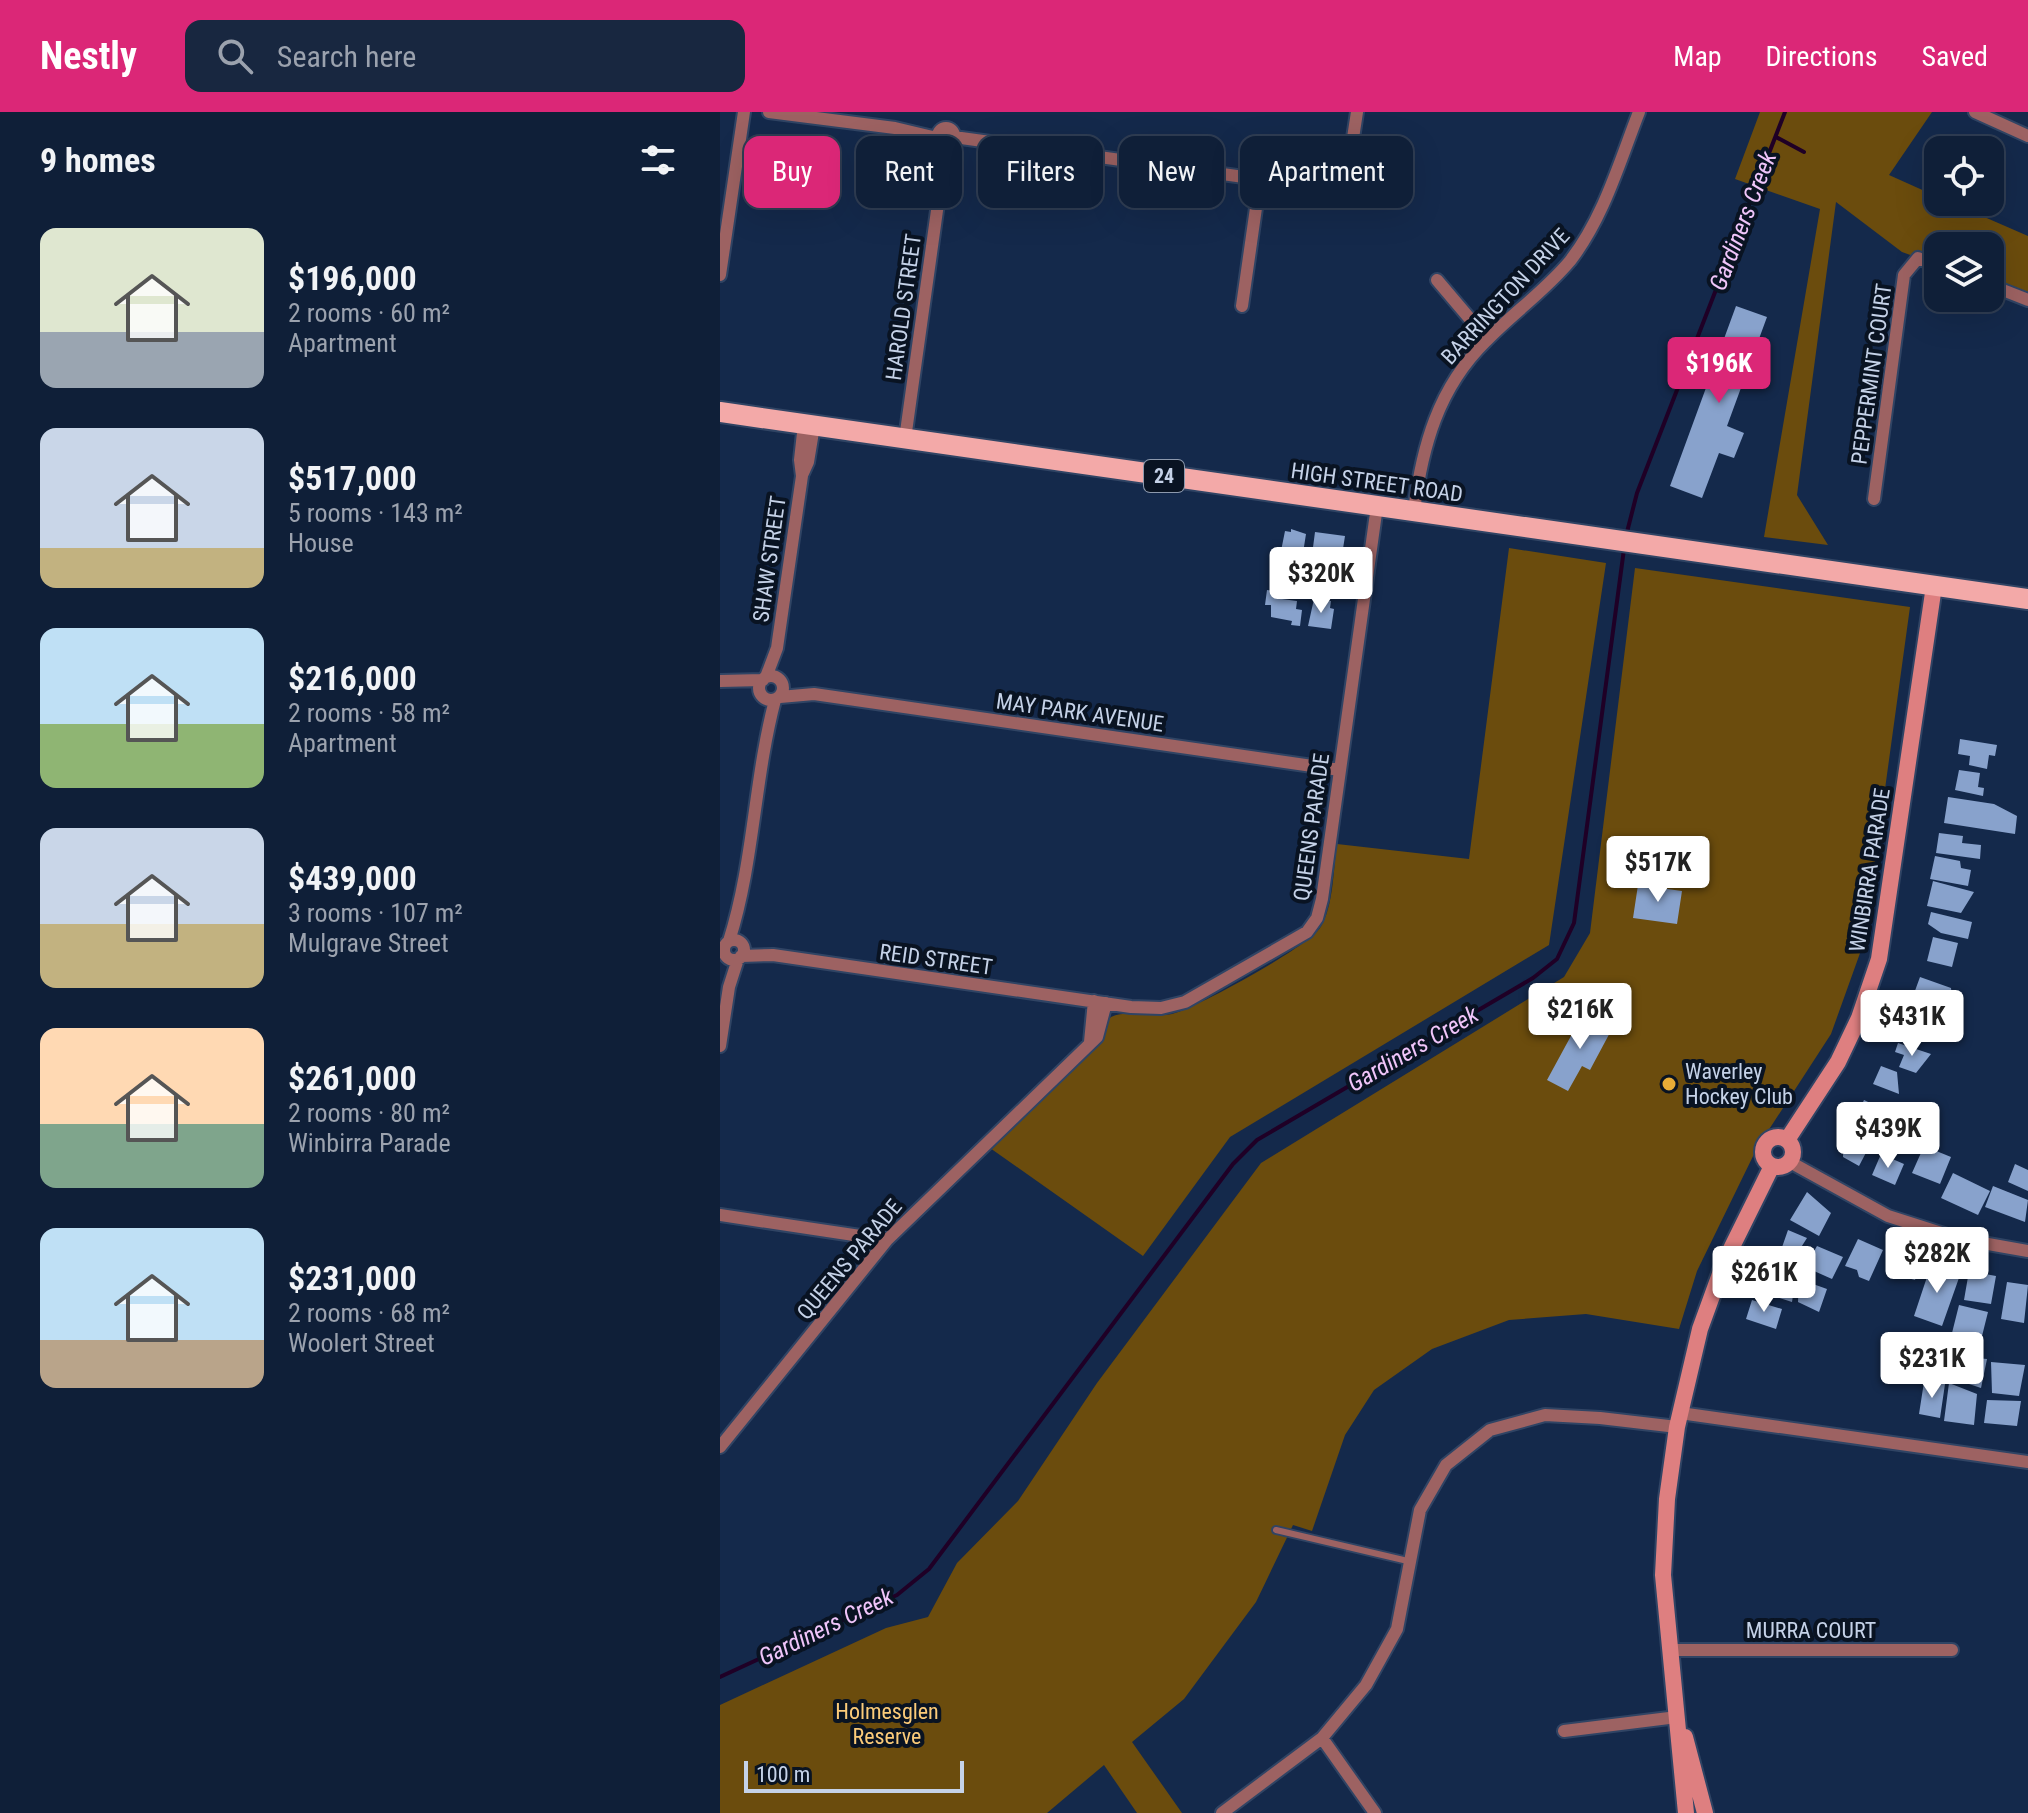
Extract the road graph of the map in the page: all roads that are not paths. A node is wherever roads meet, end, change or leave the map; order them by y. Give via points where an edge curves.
1 (744, 112) edge
2 (769, 112) edge
3 (945, 112) edge
4 (1357, 112) edge
5 (1623, 112) edge
6 (1975, 112) edge
7 (1638, 115) edge
8 (944, 136) joint
9 (1354, 136) edge
10 (2028, 136) edge
11 (962, 139) edge
12 (1240, 177) edge
13 (937, 208) edge
14 (1256, 208) edge
15 (1924, 260) edge
16 (720, 275) edge
17 (1437, 280) dead end
18 (2004, 291) edge
19 (2028, 300) edge
20 (1242, 306) dead end
21 (1487, 339) junction
22 (720, 412) edge
23 (809, 425) junction
24 (905, 439) junction
25 (1874, 499) dead end
26 (1377, 506) junction
27 (1414, 511) junction
28 (1934, 586) junction
29 (2028, 599) edge
30 (772, 680) junction
31 (725, 681) edge
32 (814, 694) junction
33 (770, 697) junction
34 (1340, 770) junction
35 (731, 950) edge
36 (1100, 1002) junction
37 (720, 1046) edge
38 (1787, 1140) junction
39 (1790, 1162) junction
40 (1772, 1166) junction
41 (720, 1215) edge
42 (887, 1240) junction
43 (2028, 1251) edge
44 (1678, 1420) junction
45 (720, 1447) edge
46 (2028, 1462) edge
47 (1276, 1530) dead end
48 (1412, 1562) junction
49 (1670, 1650) junction
50 (1952, 1650) dead end
51 (1677, 1717) junction
52 (1564, 1731) dead end
53 (1322, 1738) junction
54 (1222, 1813) edge
55 (1375, 1813) edge
56 (1686, 1813) edge
57 (1705, 1813) edge

1 - 16 street
2 - 8 street
3 - 8 street, HAROLD STREET
4 - 9 street
5 - 7 street
6 - 10 street
7 - 21 street, BARRINGTON DRIVE via 1586,237 1555,278
11 - 12 street
13 - 24 street, HAROLD STREET
14 - 20 street
15 - 25 street, PEPPERMINT COURT via 1918,258 1904,275
17 - 21 street
18 - 19 street
21 - 27 street, BARRINGTON DRIVE via 1460,371 1433,419
22 - 23 main road, HIGH STREET ROAD / 24
23 - 24 main road, HIGH STREET ROAD / 24
23 - 30 street, SHAW STREET
24 - 26 main road, HIGH STREET ROAD / 24
26 - 27 main road, HIGH STREET ROAD / 24
26 - 34 street, QUEENS PARADE
27 - 28 main road, HIGH STREET ROAD / 24
28 - 29 main road, HIGH STREET ROAD / 24
28 - 38 street, WINBIRRA PARADE via 1879,959 1838,1062
30 - 31 street, MAY PARK AVENUE
30 - 32 street, MAY PARK AVENUE
30 - 33 street
30 - 33 street
31 - 33 street, MAY PARK AVENUE
32 - 33 street, MAY PARK AVENUE
32 - 34 street, MAY PARK AVENUE
33 - 35 street
34 - 36 street, QUEENS PARADE via 1322,899 1307,932 1185,1002 1148,1008
35 - 36 street, REID STREET
35 - 37 street
36 - 42 street, QUEENS PARADE via 1100,1030 1090,1042
38 - 39 street via 1793,1148
38 - 40 street via 1776,1137 1763,1147
39 - 40 street
39 - 43 street via 1888,1216 1960,1239
40 - 44 street via 1724,1263 1700,1329
41 - 42 street
42 - 45 street, QUEENS PARADE
44 - 46 street
44 - 48 street via 1545,1415 1490,1430 1446,1465 1420,1510
44 - 49 street via 1663,1575
47 - 48 lane
48 - 53 street via 1397,1629 1366,1685
49 - 50 street, MURRA COURT
49 - 51 street
51 - 52 street
51 - 56 street
51 - 57 street
53 - 54 street
53 - 55 street

